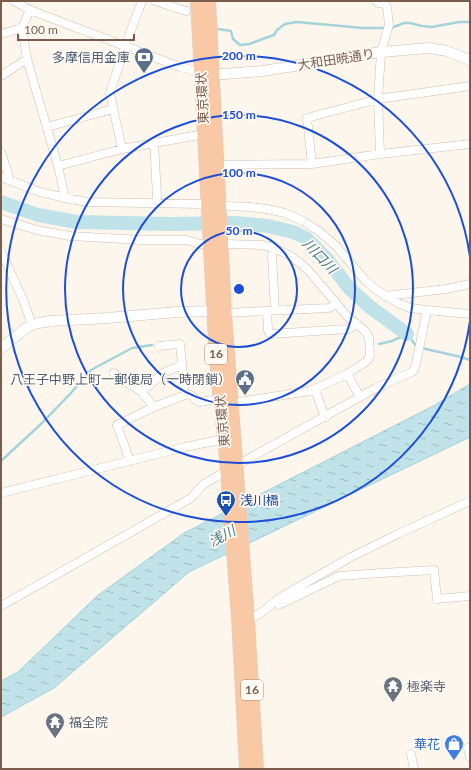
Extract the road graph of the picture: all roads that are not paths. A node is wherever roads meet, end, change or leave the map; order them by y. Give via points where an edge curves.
1 (14, 1) edge
2 (142, 1) edge
3 (155, 1) edge
4 (197, 1) edge
5 (209, 1) edge
6 (376, 1) edge
7 (30, 10) junction
8 (186, 11) dead end
9 (22, 28) junction
10 (1, 34) edge
11 (125, 46) junction
12 (381, 52) junction
13 (27, 59) junction
14 (470, 60) edge
15 (207, 73) junction
16 (1, 76) edge
17 (470, 86) edge
18 (378, 99) junction
19 (113, 109) junction
20 (47, 127) junction
21 (204, 134) junction
22 (154, 142) junction
23 (470, 144) edge
24 (122, 149) junction
25 (1, 152) edge
26 (380, 154) junction
27 (312, 164) junction
28 (217, 165) junction
29 (58, 166) junction
30 (1, 177) edge
31 (10, 180) junction
32 (65, 198) junction
33 (156, 203) junction
34 (214, 207) junction
35 (1, 219) edge
36 (216, 241) junction
37 (274, 248) junction
38 (1, 251) edge
39 (470, 284) edge
40 (385, 296) junction
41 (336, 304) junction
42 (271, 311) junction
43 (219, 312) junction
44 (426, 312) junction
45 (470, 314) edge
46 (357, 324) junction
47 (32, 325) junction
48 (159, 346) dead end
49 (1, 348) edge
50 (182, 365) junction
51 (114, 373) dead end
52 (347, 374) junction
53 (315, 389) junction
54 (142, 392) junction
55 (185, 394) junction
56 (360, 397) junction
57 (226, 401) junction
58 (154, 407) junction
59 (326, 417) junction
60 (224, 439) junction
61 (130, 461) junction
62 (232, 473) junction
63 (1, 493) edge
64 (470, 501) edge
65 (470, 596) edge
66 (279, 605) dead end
67 (1, 606) edge
68 (243, 619) junction
69 (468, 748) dead end
70 (411, 754) dead end
71 (470, 757) edge
72 (246, 769) edge
73 (257, 769) edge
74 (414, 769) edge

1 - 7 street
2 - 11 street
3 - 8 street
4 - 15 highway, 東京環状 / 16
5 - 15 highway, 東京環状 / 16
6 - 12 street via 387,7 389,25
7 - 9 street
7 - 11 street
9 - 10 street
9 - 13 street
11 - 15 street via 180,67
11 - 19 street via 110,93
12 - 14 street, 大和田暁通り via 429,48 447,51
12 - 15 street, 大和田暁通り via 263,71
12 - 18 street
13 - 16 street
13 - 20 street
15 - 21 highway, 東京環状 / 16
15 - 28 highway, 東京環状 / 16
17 - 18 street
18 - 26 street
18 - 27 street via 308,118
19 - 20 street
19 - 24 street
20 - 29 street
21 - 22 street
21 - 34 highway, 東京環状 / 16
22 - 24 street
22 - 33 street
23 - 26 street
24 - 29 street
25 - 31 street
26 - 27 street
27 - 28 street
28 - 34 highway, 東京環状 / 16
29 - 32 street
30 - 31 street
31 - 32 street via 40,192
32 - 33 street via 87,202
33 - 34 street
34 - 36 highway, 東京環状 / 16
34 - 40 street via 267,208 303,221 331,241 365,280
35 - 36 street via 37,230 70,236 186,240 200,244
36 - 37 street
36 - 43 highway, 東京環状 / 16
37 - 41 street via 289,255 304,267
37 - 42 street
38 - 47 street
39 - 40 street
40 - 44 street via 410,308
41 - 42 street via 329,308
41 - 46 street
42 - 43 street
42 - 46 street via 268,330 270,334 348,329
43 - 47 street via 177,312
43 - 57 highway, 東京環状 / 16 via 216,362
44 - 45 street
44 - 56 street via 414,370
46 - 52 street via 368,335 370,356 367,361
47 - 49 street
48 - 50 street via 180,344
50 - 54 street via 163,373
50 - 55 street
51 - 54 street
52 - 53 street
52 - 56 street
53 - 57 street
53 - 59 street
54 - 58 street
55 - 57 street via 191,395 199,402
55 - 58 street
56 - 59 street
57 - 60 highway, 東京環状 / 16
57 - 62 highway, 東京環状 / 16
58 - 61 street via 117,425
59 - 62 street
60 - 61 street via 185,446
60 - 62 highway, 東京環状 / 16
61 - 63 street
62 - 67 street via 204,484 192,498
62 - 68 highway, 東京環状 / 16
64 - 68 street via 350,557 281,597 262,612
65 - 66 street via 437,599 434,570 339,576
68 - 72 highway, 東京環状 / 16
68 - 73 highway, 東京環状 / 16
69 - 71 street
70 - 74 street

